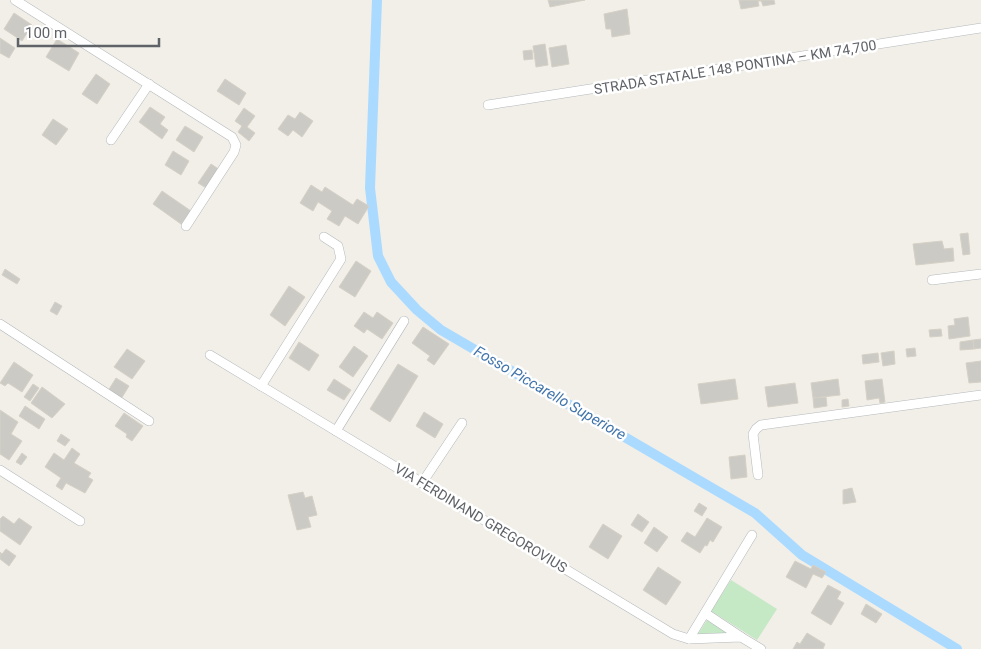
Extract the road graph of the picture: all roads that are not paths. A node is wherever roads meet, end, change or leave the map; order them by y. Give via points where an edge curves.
1 (15, 0) edge
2 (981, 28) edge
3 (149, 84) junction
4 (488, 105) dead end
5 (111, 140) dead end
6 (186, 226) dead end
7 (324, 237) dead end
8 (981, 274) edge
9 (932, 280) dead end
10 (404, 321) dead end
11 (0, 324) edge
12 (210, 355) dead end
13 (262, 386) junction
14 (981, 395) edge
15 (150, 421) dead end
16 (462, 423) dead end
17 (336, 431) junction
18 (0, 470) edge
19 (758, 475) dead end
20 (422, 483) junction
21 (80, 521) dead end
22 (752, 535) dead end
23 (704, 613) junction
24 (741, 637) junction
25 (689, 639) junction
26 (761, 649) edge

1 - 3 street
2 - 4 street, STRADA STATALE 148 PONTINA – KM 74,700
3 - 5 street
3 - 6 street via 229,134 236,145 233,155
7 - 13 street via 338,246 342,252 341,259
8 - 9 street
10 - 17 street
11 - 15 street
12 - 13 street, VIA FERDINAND GREGOROVIUS
13 - 17 street, VIA FERDINAND GREGOROVIUS
14 - 19 street via 761,425 753,434
16 - 20 street
17 - 20 street, VIA FERDINAND GREGOROVIUS
18 - 21 street
20 - 25 street, VIA FERDINAND GREGOROVIUS via 673,634
22 - 23 street
23 - 24 street
23 - 25 street
24 - 25 street, VIA FERDINAND GREGOROVIUS
24 - 26 street

